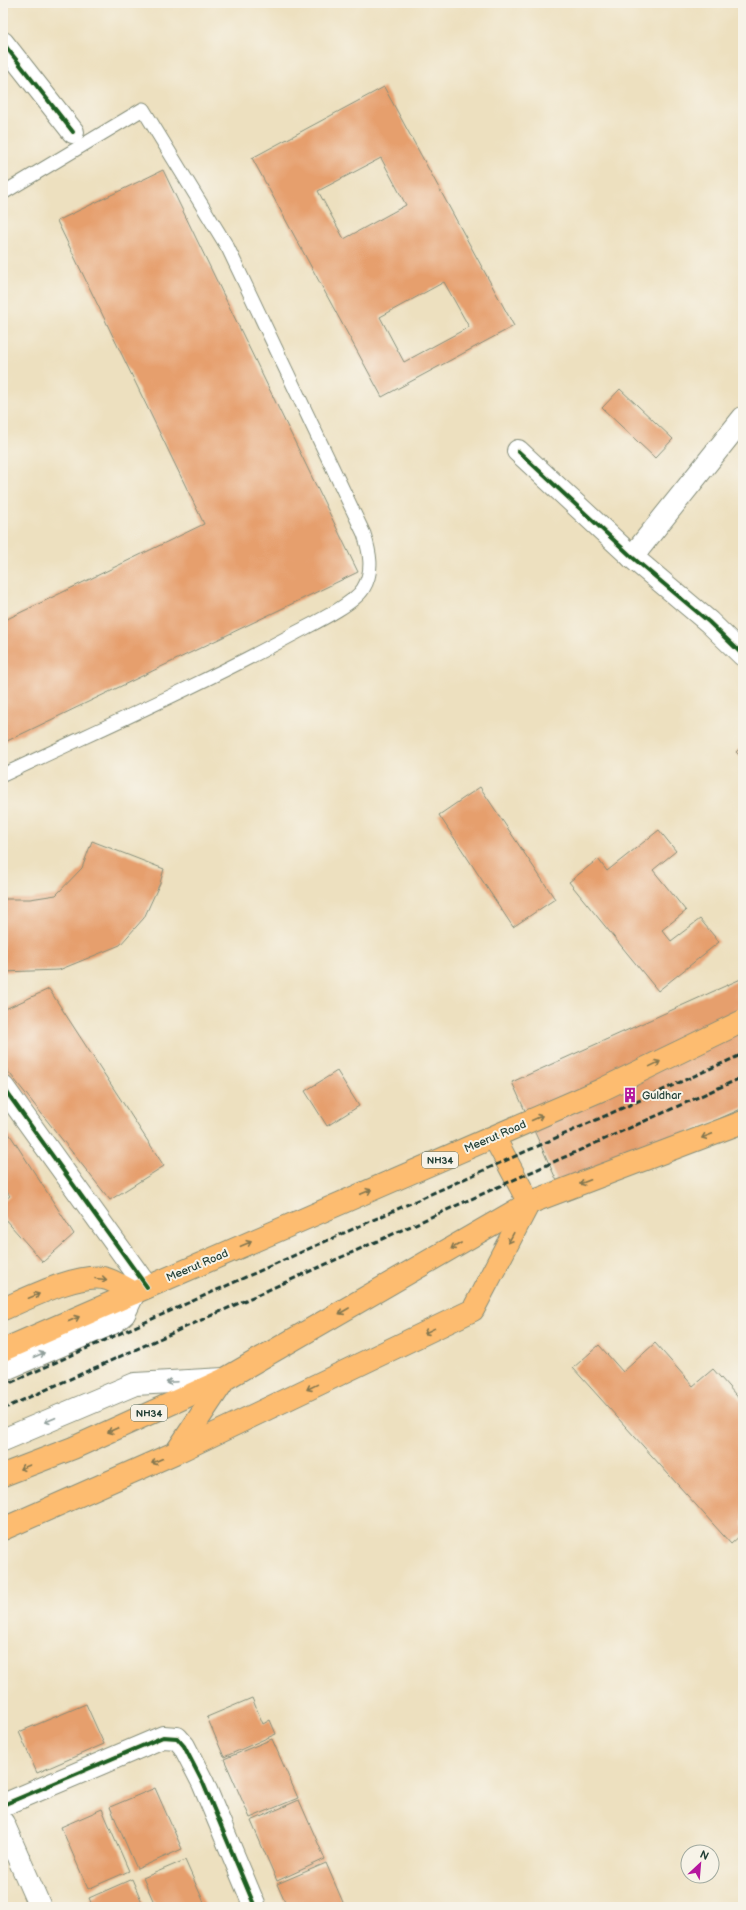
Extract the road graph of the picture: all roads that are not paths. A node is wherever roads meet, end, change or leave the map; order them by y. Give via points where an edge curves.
1 (3, 43) edge
2 (73, 132) dead end
3 (3, 193) edge
4 (743, 418) edge
5 (518, 451) dead end
6 (632, 557) junction
7 (743, 655) edge
8 (3, 775) edge
9 (743, 1022) edge
10 (3, 1087) edge
11 (743, 1122) edge
12 (494, 1137) junction
13 (529, 1204) junction
14 (140, 1290) junction
15 (3, 1309) edge
16 (3, 1350) edge
17 (3, 1370) edge
18 (225, 1379) junction
19 (3, 1440) edge
20 (177, 1452) junction
21 (3, 1475) edge
22 (3, 1529) edge
23 (3, 1805) edge
24 (3, 1823) edge
25 (40, 1907) edge
26 (255, 1907) edge

1 - 2 street
3 - 8 lane via 143,109 228,248 364,534 370,555 370,574 362,590 339,610 229,669
4 - 6 street
5 - 6 street
6 - 7 street via 709,622
12 -> 9 main road, Meerut Road / NH34 via 601,1090
10 - 14 street
11 -> 13 main road, NH34
12 - 13 main road
14 -> 12 main road, Meerut Road / NH34
13 -> 18 main road, NH34
13 -> 20 main road via 472,1310
15 -> 14 main road via 42,1292 85,1279 103,1278
16 -> 14 main road, NH34
17 -> 14 street via 114,1323 124,1314
18 -> 19 street via 135,1384
18 - 20 main road
18 -> 21 main road, NH34 via 73,1448
20 -> 22 main road
23 - 26 street via 163,1736 177,1738 184,1746 203,1783
24 - 25 street

